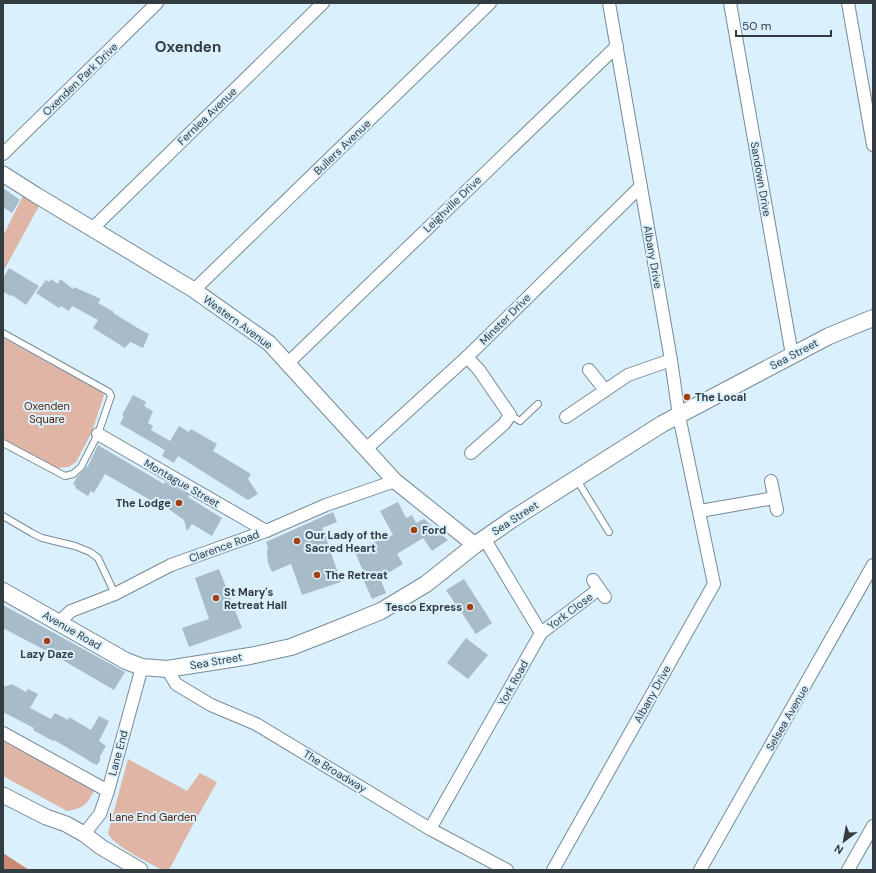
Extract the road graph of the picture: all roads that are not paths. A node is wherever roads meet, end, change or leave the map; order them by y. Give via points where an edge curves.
1 (157, 3) edge
2 (323, 3) edge
3 (490, 3) edge
4 (609, 3) edge
5 (730, 3) edge
6 (848, 3) edge
7 (617, 46) junction
8 (873, 145) edge
9 (3, 154) edge
10 (3, 174) edge
11 (641, 186) junction
12 (92, 229) junction
13 (194, 290) junction
14 (872, 321) edge
15 (3, 333) edge
16 (792, 355) junction
17 (467, 357) junction
18 (671, 360) junction
19 (288, 362) junction
20 (589, 370) dead end
21 (605, 390) junction
22 (538, 404) dead end
23 (510, 414) junction
24 (679, 416) junction
25 (566, 417) dead end
26 (98, 434) junction
27 (3, 443) edge
28 (366, 449) junction
29 (471, 453) dead end
30 (576, 478) junction
31 (395, 481) junction
32 (771, 481) dead end
33 (774, 498) junction
34 (777, 510) dead end
35 (700, 511) junction
36 (3, 516) edge
37 (266, 531) junction
38 (609, 532) dead end
39 (480, 542) junction
40 (873, 565) edge
41 (599, 589) dead end
42 (3, 591) edge
43 (115, 594) junction
44 (59, 622) junction
45 (541, 633) junction
46 (142, 667) junction
47 (167, 669) junction
48 (3, 733) edge
49 (108, 791) junction
50 (3, 795) edge
51 (873, 826) edge
52 (430, 828) junction
53 (84, 834) junction
54 (140, 870) edge
55 (507, 870) edge
56 (553, 870) edge
57 (700, 870) edge
58 (848, 870) edge

1 - 9 street, Oxenden Park Drive
2 - 12 street, Fernlea Avenue
3 - 13 street, Bullers Avenue
4 - 7 street, Albany Drive
5 - 16 street, Sandown Drive
6 - 8 street
7 - 11 street, Albany Drive
7 - 19 street, Leighville Drive
10 - 12 street, Western Avenue
11 - 17 street, Minster Drive
11 - 18 street, Albany Drive
12 - 13 street, Western Avenue
13 - 19 street, Western Avenue via 269,343
14 - 16 main road, Sea Street via 829,336
15 - 26 lane via 109,392 110,402
16 - 24 main road, Sea Street
17 - 23 street
17 - 28 street, Minster Drive
18 - 21 street via 628,375
18 - 24 street, Albany Drive
19 - 28 street, Western Avenue
20 - 21 street
21 - 25 street
22 - 23 lane via 520,421
23 - 29 street via 504,424
24 - 30 main road, Sea Street
24 - 35 street, Albany Drive
26 - 27 lane via 81,467 73,474 65,476
26 - 37 street, Montague Street
28 - 31 street, Western Avenue
30 - 38 lane
30 - 39 main road, Sea Street
31 - 37 street, Clarence Road via 326,505
31 - 39 street, Western Avenue
32 - 33 street
33 - 34 street
33 - 35 street
35 - 56 street, Albany Drive via 714,584
36 - 43 lane via 42,538 90,552 98,558
37 - 43 street, Clarence Road via 171,565
39 - 45 street via 513,585
39 - 47 main road, Sea Street via 426,584 381,611 337,629 291,647
40 - 57 street, Selsea Avenue
41 - 45 street, York Close
42 - 44 main road, Avenue Road
43 - 44 street, Clarence Road via 71,611
44 - 46 main road, Avenue Road via 126,661
45 - 52 street, York Road
46 - 47 main road, Sea Street
46 - 49 street, Lane End
47 - 52 street, The Broadway via 176,684 187,691 211,705 256,724
48 - 49 street
49 - 53 street, Lane End via 100,814
50 - 53 street via 23,807
51 - 58 street
52 - 55 street, The Broadway
53 - 54 street

